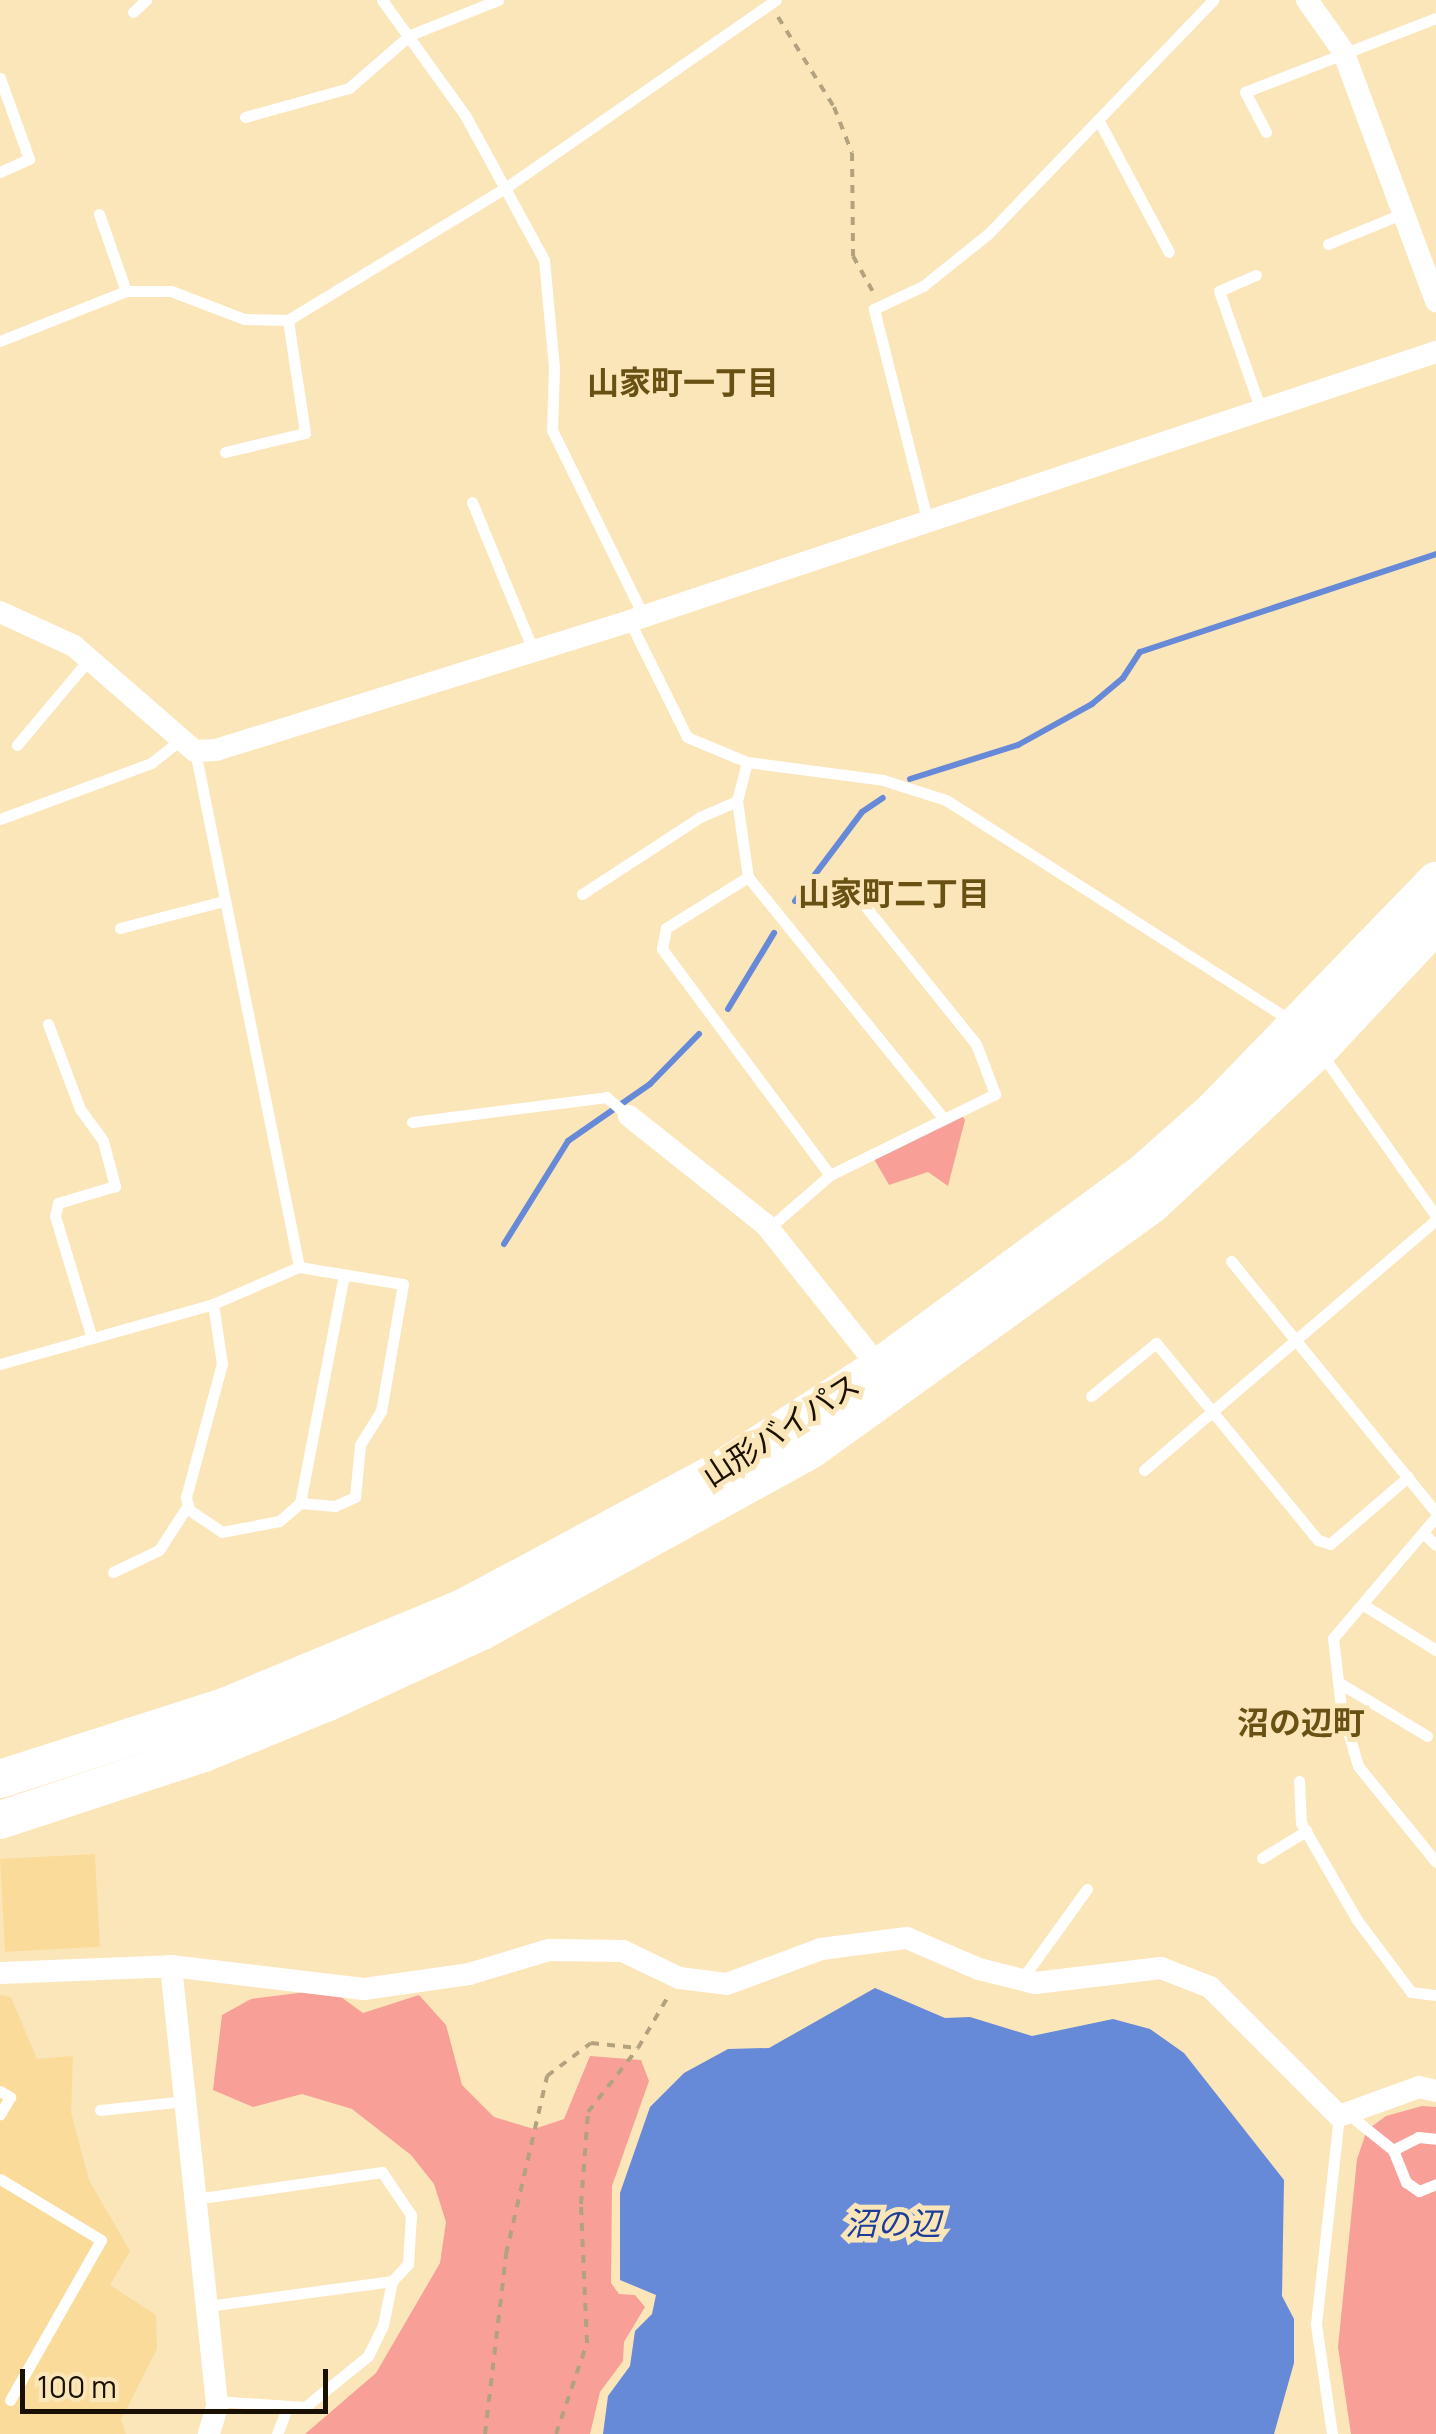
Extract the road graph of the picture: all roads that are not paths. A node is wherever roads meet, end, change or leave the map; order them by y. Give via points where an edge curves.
1 (146, 0) edge
2 (382, 0) edge
3 (498, 0) edge
4 (1212, 0) edge
5 (1306, 0) edge
6 (773, 2) edge
7 (133, 12) dead end
8 (1436, 18) edge
9 (410, 35) junction
10 (1344, 51) junction
11 (0, 78) edge
12 (245, 117) dead end
13 (1100, 123) junction
14 (1266, 132) dead end
15 (0, 172) edge
16 (508, 186) junction
17 (100, 214) dead end
18 (1404, 214) junction
19 (1328, 244) dead end
20 (1169, 252) dead end
21 (1256, 275) dead end
22 (126, 291) junction
23 (1436, 301) edge
24 (288, 320) junction
25 (0, 340) edge
26 (1436, 352) edge
27 (1261, 410) junction
28 (225, 452) dead end
29 (472, 502) dead end
30 (927, 519) junction
31 (0, 612) edge
32 (636, 618) junction
33 (533, 650) junction
34 (90, 658) junction
35 (17, 745) dead end
36 (188, 746) junction
37 (746, 762) junction
38 (737, 802) junction
39 (0, 820) edge
40 (748, 877) junction
41 (1436, 881) edge
42 (855, 884) dead end
43 (582, 894) dead end
44 (224, 901) junction
45 (1436, 924) edge
46 (120, 928) dead end
47 (48, 1024) dead end
48 (1306, 1037) junction
49 (629, 1116) joint
50 (941, 1116) junction
51 (412, 1122) dead end
52 (830, 1175) junction
53 (1436, 1218) edge
54 (768, 1228) junction
55 (1230, 1261) dead end
56 (299, 1267) junction
57 (344, 1274) junction
58 (214, 1304) junction
59 (91, 1335) junction
60 (1298, 1338) junction
61 (0, 1364) edge
62 (879, 1367) junction
63 (1092, 1396) dead end
64 (1214, 1410) junction
65 (1144, 1470) dead end
66 (1408, 1477) junction
67 (300, 1503) junction
68 (188, 1505) junction
69 (1436, 1514) edge
70 (1422, 1533) junction
71 (1436, 1545) edge
72 (114, 1572) dead end
73 (1362, 1604) junction
74 (1436, 1650) edge
75 (1338, 1682) junction
76 (1427, 1736) dead end
77 (0, 1779) edge
78 (1300, 1780) dead end
79 (0, 1820) edge
80 (1306, 1831) junction
81 (1262, 1858) dead end
82 (1436, 1862) edge
83 (1087, 1889) dead end
84 (171, 1966) junction
85 (0, 1973) edge
86 (1022, 1980) junction
87 (1436, 1996) edge
88 (0, 2091) edge
89 (1436, 2091) edge
90 (185, 2101) junction
91 (100, 2110) dead end
92 (0, 2114) edge
93 (1343, 2115) junction
94 (1436, 2139) edge
95 (1393, 2150) junction
96 (0, 2179) edge
97 (1436, 2184) edge
98 (195, 2199) junction
99 (392, 2281) junction
100 (206, 2306) junction
101 (10, 2400) dead end
102 (216, 2401) junction
103 (287, 2408) junction
104 (210, 2434) edge
105 (277, 2434) edge
106 (1332, 2434) edge

1 - 7 lane
2 - 9 lane
3 - 9 lane
4 - 13 lane
5 - 10 street
6 - 16 lane
8 - 10 lane
9 - 12 lane via 349,88
9 - 16 lane
10 - 14 lane via 1245,92
10 - 18 street
11 - 15 lane via 29,160
13 - 20 lane
13 - 30 lane via 988,234 923,286 874,310
16 - 24 lane
16 - 32 lane via 544,260 552,430
17 - 22 lane
18 - 19 lane
18 - 23 street
21 - 27 lane via 1219,291
22 - 24 lane via 171,291 244,320
22 - 25 lane
24 - 28 lane via 305,433
26 - 27 street
27 - 30 street
29 - 33 lane
30 - 32 street
31 - 34 street
32 - 33 street
32 - 37 lane via 687,737
33 - 36 street
34 - 35 lane
34 - 36 street
36 - 39 lane
36 - 44 lane
37 - 38 lane
37 - 48 lane via 884,780 946,800
38 - 40 lane
38 - 43 lane via 700,817
40 - 50 lane
40 - 52 lane via 666,928 662,949
41 - 48 highway, 山形バイパス
42 - 50 lane via 862,902 976,1044 994,1094
44 - 46 lane
44 - 56 lane
45 - 48 highway, 山形バイパス
47 - 59 lane via 80,1110 103,1142 115,1186 58,1203 55,1216
48 - 53 lane
48 - 62 highway, 山形バイパス via 1143,1172
48 - 79 highway, 山形バイパス via 1152,1204 810,1450 498,1622 345,1694 204,1753
49 - 51 lane via 606,1097
49 - 54 street
50 - 52 lane
52 - 54 lane
53 - 60 lane
54 - 62 street
55 - 60 lane
56 - 57 lane
56 - 58 lane
57 - 67 lane
57 - 67 lane via 404,1284 381,1411 360,1446 355,1497 335,1506
58 - 59 lane
58 - 68 lane via 222,1364
59 - 61 lane
60 - 64 lane
60 - 66 lane
62 - 77 highway, 山形バイパス via 722,1470 465,1606 224,1707
63 - 64 lane via 1156,1343
64 - 65 lane
64 - 66 lane via 1318,1540 1330,1544
66 - 69 lane
67 - 68 lane via 280,1521 222,1532
68 - 72 lane via 159,1550
69 - 70 lane
70 - 71 lane
70 - 73 lane
73 - 74 lane
73 - 75 lane via 1333,1638
75 - 76 lane
75 - 82 lane via 1358,1766
78 - 80 lane
80 - 81 lane
80 - 87 lane via 1356,1920 1412,1992
83 - 86 lane
84 - 85 street
84 - 86 street via 364,1990 469,1974 550,1950 623,1951 678,1978 727,1984 821,1949 907,1938
84 - 90 street
86 - 93 street via 1161,1968 1210,1987
88 - 92 lane via 10,2097
89 - 93 street via 1419,2087
90 - 91 lane
90 - 98 street
93 - 95 lane
93 - 106 lane via 1316,2324
94 - 95 lane via 1418,2137
95 - 97 lane via 1406,2182 1419,2191
96 - 101 lane via 101,2240
98 - 99 lane via 382,2172 411,2216 408,2264
98 - 100 street
99 - 100 lane
99 - 103 lane via 368,2356 306,2406
100 - 102 street
102 - 103 lane
102 - 104 street
103 - 105 lane

